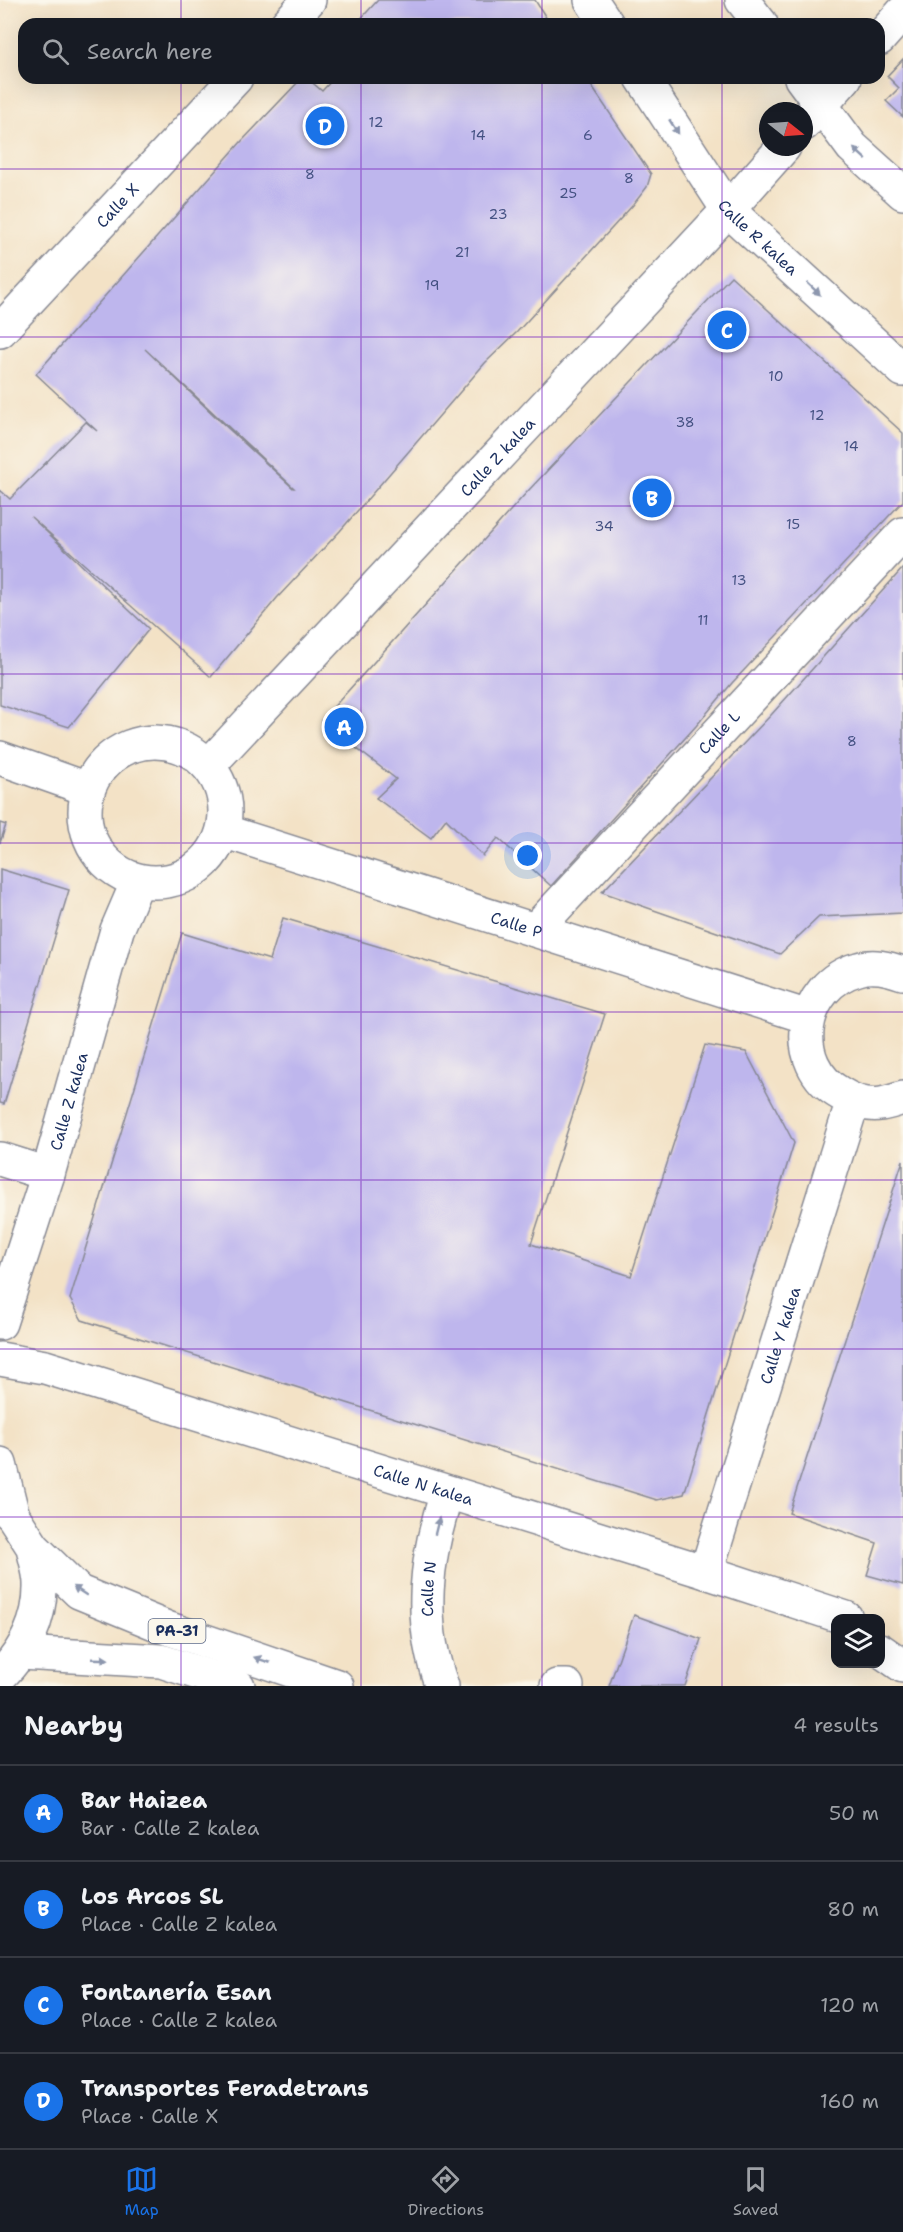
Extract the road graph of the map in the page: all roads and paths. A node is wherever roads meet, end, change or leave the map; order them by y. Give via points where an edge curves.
1 (309, 0) edge
2 (591, 0) edge
3 (742, 0) edge
4 (903, 12) edge
5 (292, 18) edge
6 (603, 18) edge
7 (756, 18) edge
8 (885, 32) edge
9 (230, 84) edge
10 (646, 84) edge
11 (803, 84) edge
12 (840, 84) edge
13 (808, 102) edge
14 (813, 114) edge
15 (813, 116) edge
16 (776, 156) edge
17 (903, 193) edge
18 (728, 210) junction
19 (0, 331) edge
20 (903, 370) edge
21 (903, 534) edge
22 (0, 758) edge
23 (209, 765) junction
24 (88, 789) junction
25 (223, 831) junction
26 (138, 881) junction
27 (535, 930) junction
28 (903, 973) edge
29 (808, 1017) junction
30 (903, 1098) edge
31 (853, 1101) junction
32 (0, 1159) edge
33 (48, 1174) junction
34 (0, 1323) edge
35 (0, 1359) edge
36 (0, 1464) edge
37 (447, 1492) junction
38 (7, 1510) edge
39 (33, 1547) junction
40 (706, 1572) junction
41 (831, 1615) edge
42 (885, 1631) edge
43 (903, 1636) edge
44 (885, 1653) edge
45 (10, 1664) edge
46 (903, 1666) edge
47 (238, 1686) edge
48 (337, 1686) edge
49 (442, 1686) edge
50 (557, 1686) edge
51 (567, 1686) edge

1 - 5 main road
2 - 6 main road
3 - 7 main road
4 - 8 main road
9 - 19 main road, Calle X
10 -> 18 main road, Calle R kalea
11 - 13 main road
12 - 14 main road
17 -> 15 main road
16 - 18 main road, Calle Z kalea
18 -> 20 main road, Calle R kalea
18 - 23 main road, Calle Z kalea
21 - 27 main road, Calle L
22 - 24 main road
23 - 24 main road via 186,747 157,740 128,746 104,763
23 - 25 main road via 224,792
24 - 26 main road via 84,812 88,835 99,855 116,871
25 - 26 main road via 216,849 195,871 168,882
25 - 27 main road, Calle P
26 - 33 main road, Calle Z kalea via 117,930
27 - 29 main road, Calle P
28 - 29 main road via 882,967 859,968 836,978 819,995
29 - 31 main road via 806,1043 813,1068 830,1089
30 - 31 main road via 879,1104
31 - 40 main road, Calle Y kalea
32 - 33 main road
33 - 34 main road, Calle Z kalea
35 - 37 main road, Calle N kalea via 45,1367
36 - 38 main road
37 - 40 main road, Calle N kalea
49 -> 37 main road, Calle N via 429,1642 427,1572
38 - 39 main road, PA-31
39 - 45 main road, PA-31 via 40,1584 36,1620
48 -> 39 main road, PA-31 via 167,1628 79,1592
40 - 41 main road, Calle N kalea
42 - 43 main road
44 - 46 main road
45 -> 47 main road via 161,1661
50 - 51 main road

